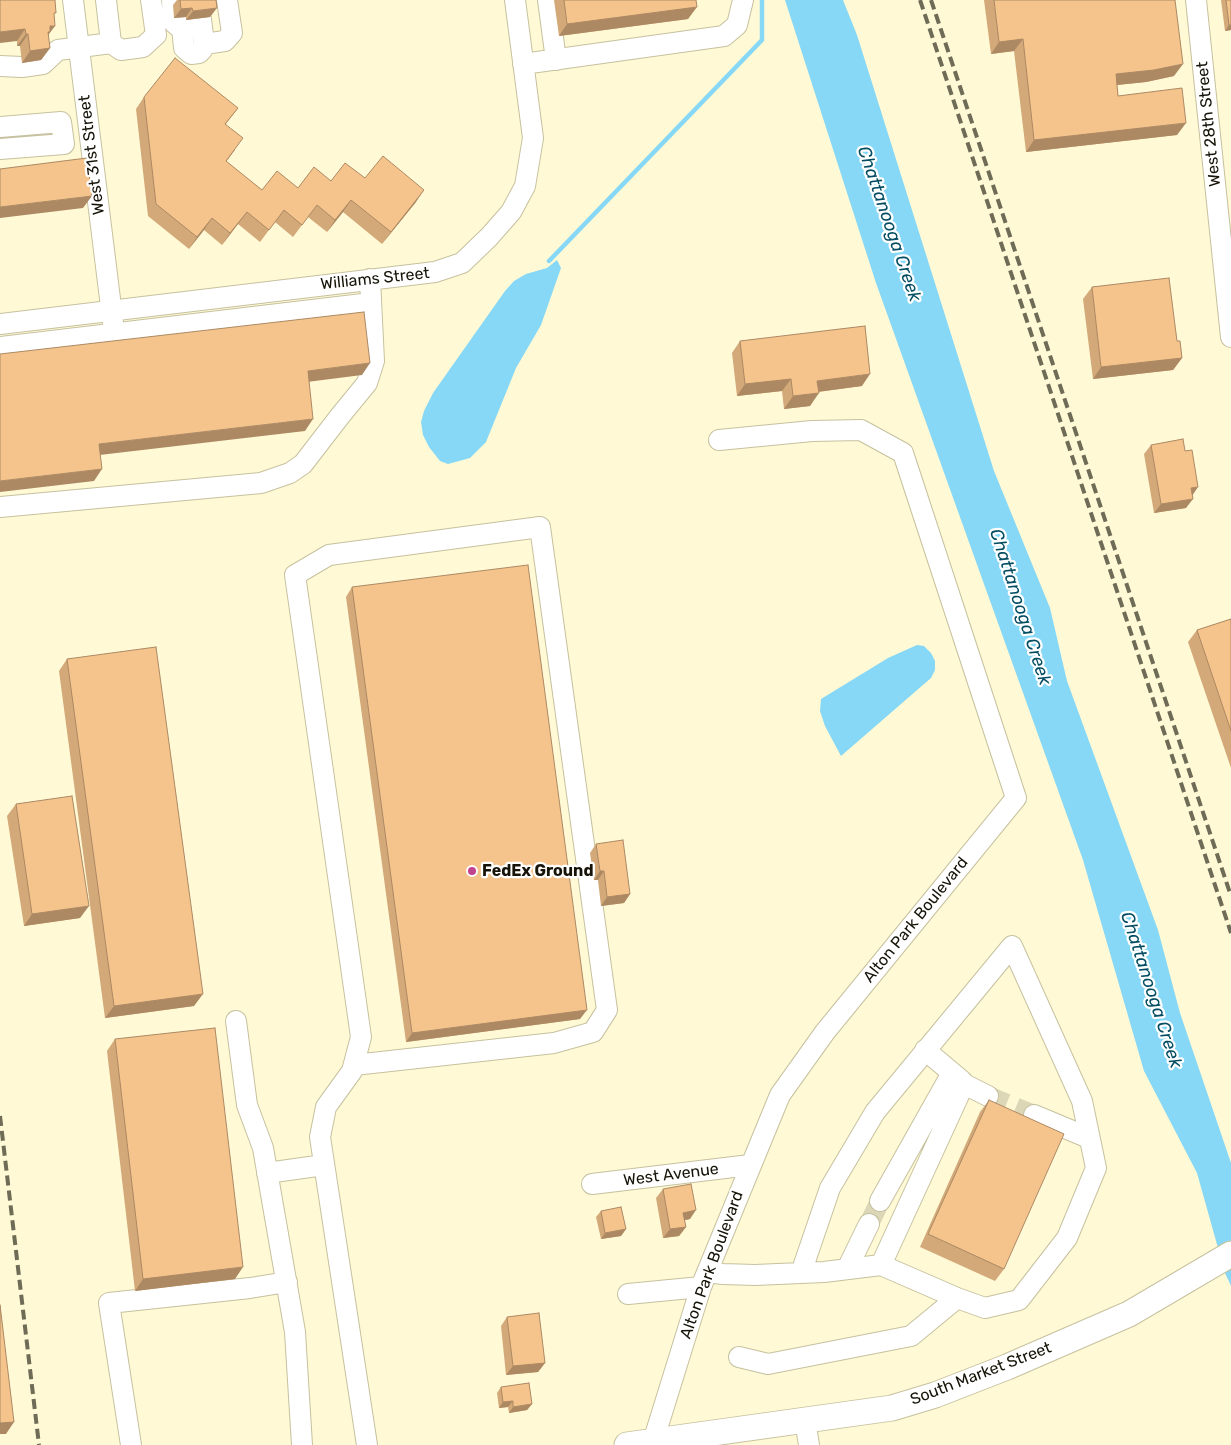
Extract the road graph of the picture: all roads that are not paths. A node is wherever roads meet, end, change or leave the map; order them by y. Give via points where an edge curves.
1 (73, 0) edge
2 (106, 0) edge
3 (112, 0) edge
4 (143, 0) edge
5 (151, 0) edge
6 (227, 0) edge
7 (515, 0) edge
8 (548, 0) edge
9 (743, 0) edge
10 (1196, 0) edge
11 (179, 10) edge
12 (201, 18) edge
13 (110, 43) junction
14 (204, 44) junction
15 (79, 47) junction
16 (556, 60) junction
17 (524, 64) junction
18 (0, 66) edge
19 (0, 127) edge
20 (0, 149) edge
21 (1223, 174) edge
22 (370, 279) junction
23 (193, 300) junction
24 (371, 303) junction
25 (111, 309) junction
26 (9, 322) edge
27 (196, 324) junction
28 (114, 333) junction
29 (1231, 337) edge
30 (20, 344) junction
31 (0, 346) edge
32 (719, 440) dead end
33 (0, 507) edge
34 (236, 1021) dead end
35 (925, 1050) junction
36 (354, 1065) junction
37 (958, 1078) junction
38 (988, 1096) tunnel mouth
39 (1034, 1115) tunnel mouth
40 (1089, 1138) junction
41 (324, 1165) junction
42 (750, 1165) junction
43 (268, 1173) junction
44 (592, 1184) dead end
45 (880, 1201) tunnel mouth
46 (869, 1224) tunnel mouth
47 (1231, 1254) edge
48 (881, 1266) junction
49 (847, 1269) junction
50 (801, 1273) junction
51 (704, 1279) junction
52 (286, 1282) junction
53 (628, 1294) dead end
54 (957, 1298) junction
55 (739, 1358) dead end
56 (805, 1420) junction
57 (697, 1440) edge
58 (652, 1444) edge
59 (131, 1445) edge
60 (302, 1445) edge
61 (367, 1445) edge
62 (628, 1445) edge
63 (809, 1445) edge

1 - 15 street, West 31st Street
2 - 13 street
3 - 4 street via 115,26 122,36 135,36 144,31
5 - 13 street via 156,35 143,47 121,50
6 - 14 street via 232,33 225,41
7 - 17 street, Williams Street
8 - 16 street
9 - 16 street via 737,25 724,36
10 - 21 street, West 28th Street
11 - 14 street via 184,48 189,53 199,53
12 - 14 street
13 - 15 street
15 - 18 street via 58,50 43,64
15 - 25 street, West 31st Street
16 - 17 street
17 - 22 street, Williams Street via 533,138 525,186 512,212 462,263 435,272
19 - 20 street via 61,122 64,144
21 - 29 street, West 28th Street
22 - 23 street, Williams Street
22 - 24 street
23 - 25 street, Williams Street
23 - 27 street
24 - 27 street
24 - 33 street via 374,362 367,383 303,464 290,473 262,483
25 - 26 street, Williams Street
25 - 28 street, West 31st Street
26 - 30 street
27 - 28 street
28 - 30 street
30 - 31 street
32 - 42 street, Alton Park Boulevard via 862,430 903,453 1016,798 825,1032 780,1096
34 - 43 street via 247,1105 263,1148
35 - 37 street
35 - 40 street via 1012,946 1082,1101
35 - 50 street via 875,1112 830,1188
36 - 36 street via 554,1043 593,1032 607,1010 540,527 329,555 295,575 361,1037
36 - 41 street via 326,1107 320,1136
37 - 38 street
37 - 45 street
37 - 48 street via 924,1169
39 - 40 street
40 - 54 street via 1096,1168 1067,1238 1019,1300 985,1308
41 - 43 street
41 - 61 street
42 - 44 street, West Avenue
42 - 51 street, Alton Park Boulevard
43 - 52 street
46 - 49 street
47 - 56 main road, South Market Street via 1129,1314 934,1395 892,1408
48 - 49 street
48 - 54 street
49 - 50 street
50 - 51 street via 723,1274
51 - 53 street
51 - 58 street, Alton Park Boulevard
52 - 59 street via 109,1302
52 - 60 street via 295,1332
54 - 55 street via 912,1336 768,1364
56 - 57 main road, South Market Street
56 - 63 street
57 - 58 main road, South Market Street
58 - 62 main road

